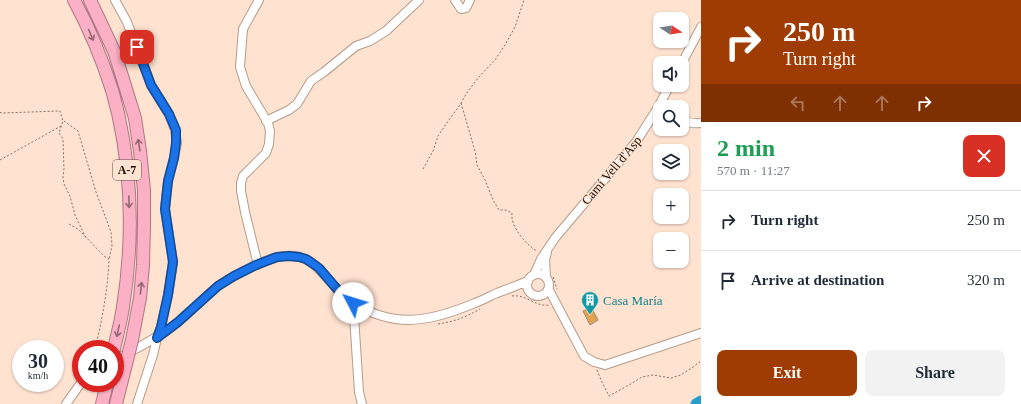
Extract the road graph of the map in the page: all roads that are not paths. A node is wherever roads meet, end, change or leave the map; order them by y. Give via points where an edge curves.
1 (74, 0) edge
2 (90, 0) edge
3 (115, 0) edge
4 (260, 0) edge
5 (419, 0) edge
6 (455, 0) edge
7 (470, 0) edge
8 (701, 27) edge
9 (686, 56) edge
10 (653, 118) edge
11 (266, 121) junction
12 (689, 123) edge
13 (701, 123) edge
14 (546, 253) junction
15 (258, 265) junction
16 (548, 275) junction
17 (531, 278) junction
18 (549, 290) junction
19 (530, 292) junction
20 (508, 293) junction
21 (542, 296) junction
22 (553, 303) junction
23 (356, 305) junction
24 (701, 333) edge
25 (157, 338) junction
26 (116, 340) edge
27 (124, 356) edge
28 (124, 360) edge
29 (75, 392) edge
30 (104, 392) edge
31 (117, 392) edge
32 (66, 404) edge
33 (102, 404) edge
34 (116, 404) edge
35 (137, 404) edge
36 (362, 404) edge

1 -> 26 highway, A-7 via 95,45 112,91 126,158 129,192 128,254 123,309
27 -> 2 highway, A-7, bridge via 132,340 143,265 144,197 140,151 134,118 114,50
3 - 25 street via 127,22 151,85 176,130 165,209 173,262
4 - 11 street via 243,29 240,67 246,86
5 - 11 street via 386,31 356,46 311,81 297,104
6 - 7 street via 461,9 466,8
8 - 9 street
10 - 14 street, Camí Vell d'Asp via 555,238
11 - 15 street via 270,132 266,153 244,176 241,191
12 - 13 street
14 - 16 street, Camí Vell d'Asp
14 - 17 street, Camí Vell d'Asp
15 - 23 street via 277,257 306,259 319,268 337,289
15 - 25 street via 218,286
16 - 17 street via 542,274
16 - 18 street
17 - 19 street via 527,286
17 - 20 street
18 - 21 street
18 - 22 street
19 - 20 street via 518,290
19 - 21 street
20 - 23 street via 498,292 463,308 422,318 396,319
21 - 22 street
22 - 24 street via 562,313 584,356 594,362 605,364
23 - 36 street via 354,316
25 - 28 street
25 - 35 street
29 - 32 street
30 - 33 highway
31 - 34 highway, A-7

